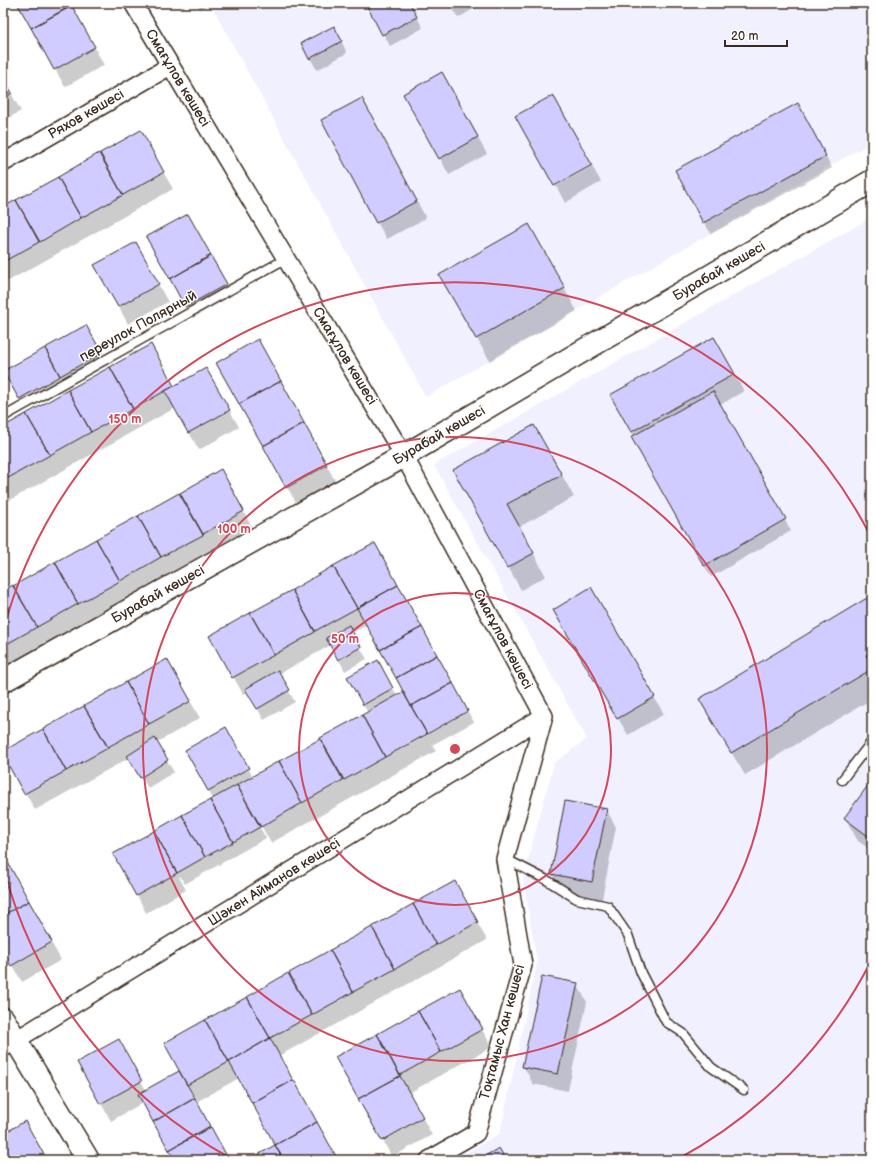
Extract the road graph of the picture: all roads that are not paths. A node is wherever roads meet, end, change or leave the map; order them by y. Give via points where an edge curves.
1 (133, 3) edge
2 (170, 66) junction
3 (3, 163) edge
4 (872, 181) edge
5 (286, 258) junction
6 (3, 417) edge
7 (404, 456) junction
8 (3, 681) edge
9 (544, 716) junction
10 (872, 741) edge
11 (842, 780) dead end
12 (505, 859) junction
13 (3, 1019) edge
14 (9, 1044) edge
15 (744, 1090) dead end
16 (88, 1160) edge
17 (429, 1160) edge

1 - 2 street, Смағұлов көшесі
2 - 3 street, Ряхов көшесі
2 - 5 street, Смағұлов көшесі
4 - 7 street, Бурабай көшесі
5 - 6 lane, переулок Полярный
5 - 7 street, Смағұлов көшесі
7 - 8 street, Бурабай көшесі
7 - 9 street, Смағұлов көшесі
9 - 12 street, Тоқтамыс Хан көшесі
9 - 14 street, Шәкен Айманов көшесі
10 - 11 lane
12 - 15 lane via 578,899 608,906 628,935 641,973 666,1022 683,1033 711,1066
12 - 17 street, Тоқтамыс Хан көшесі via 523,965 476,1133
13 - 14 street
14 - 16 street

